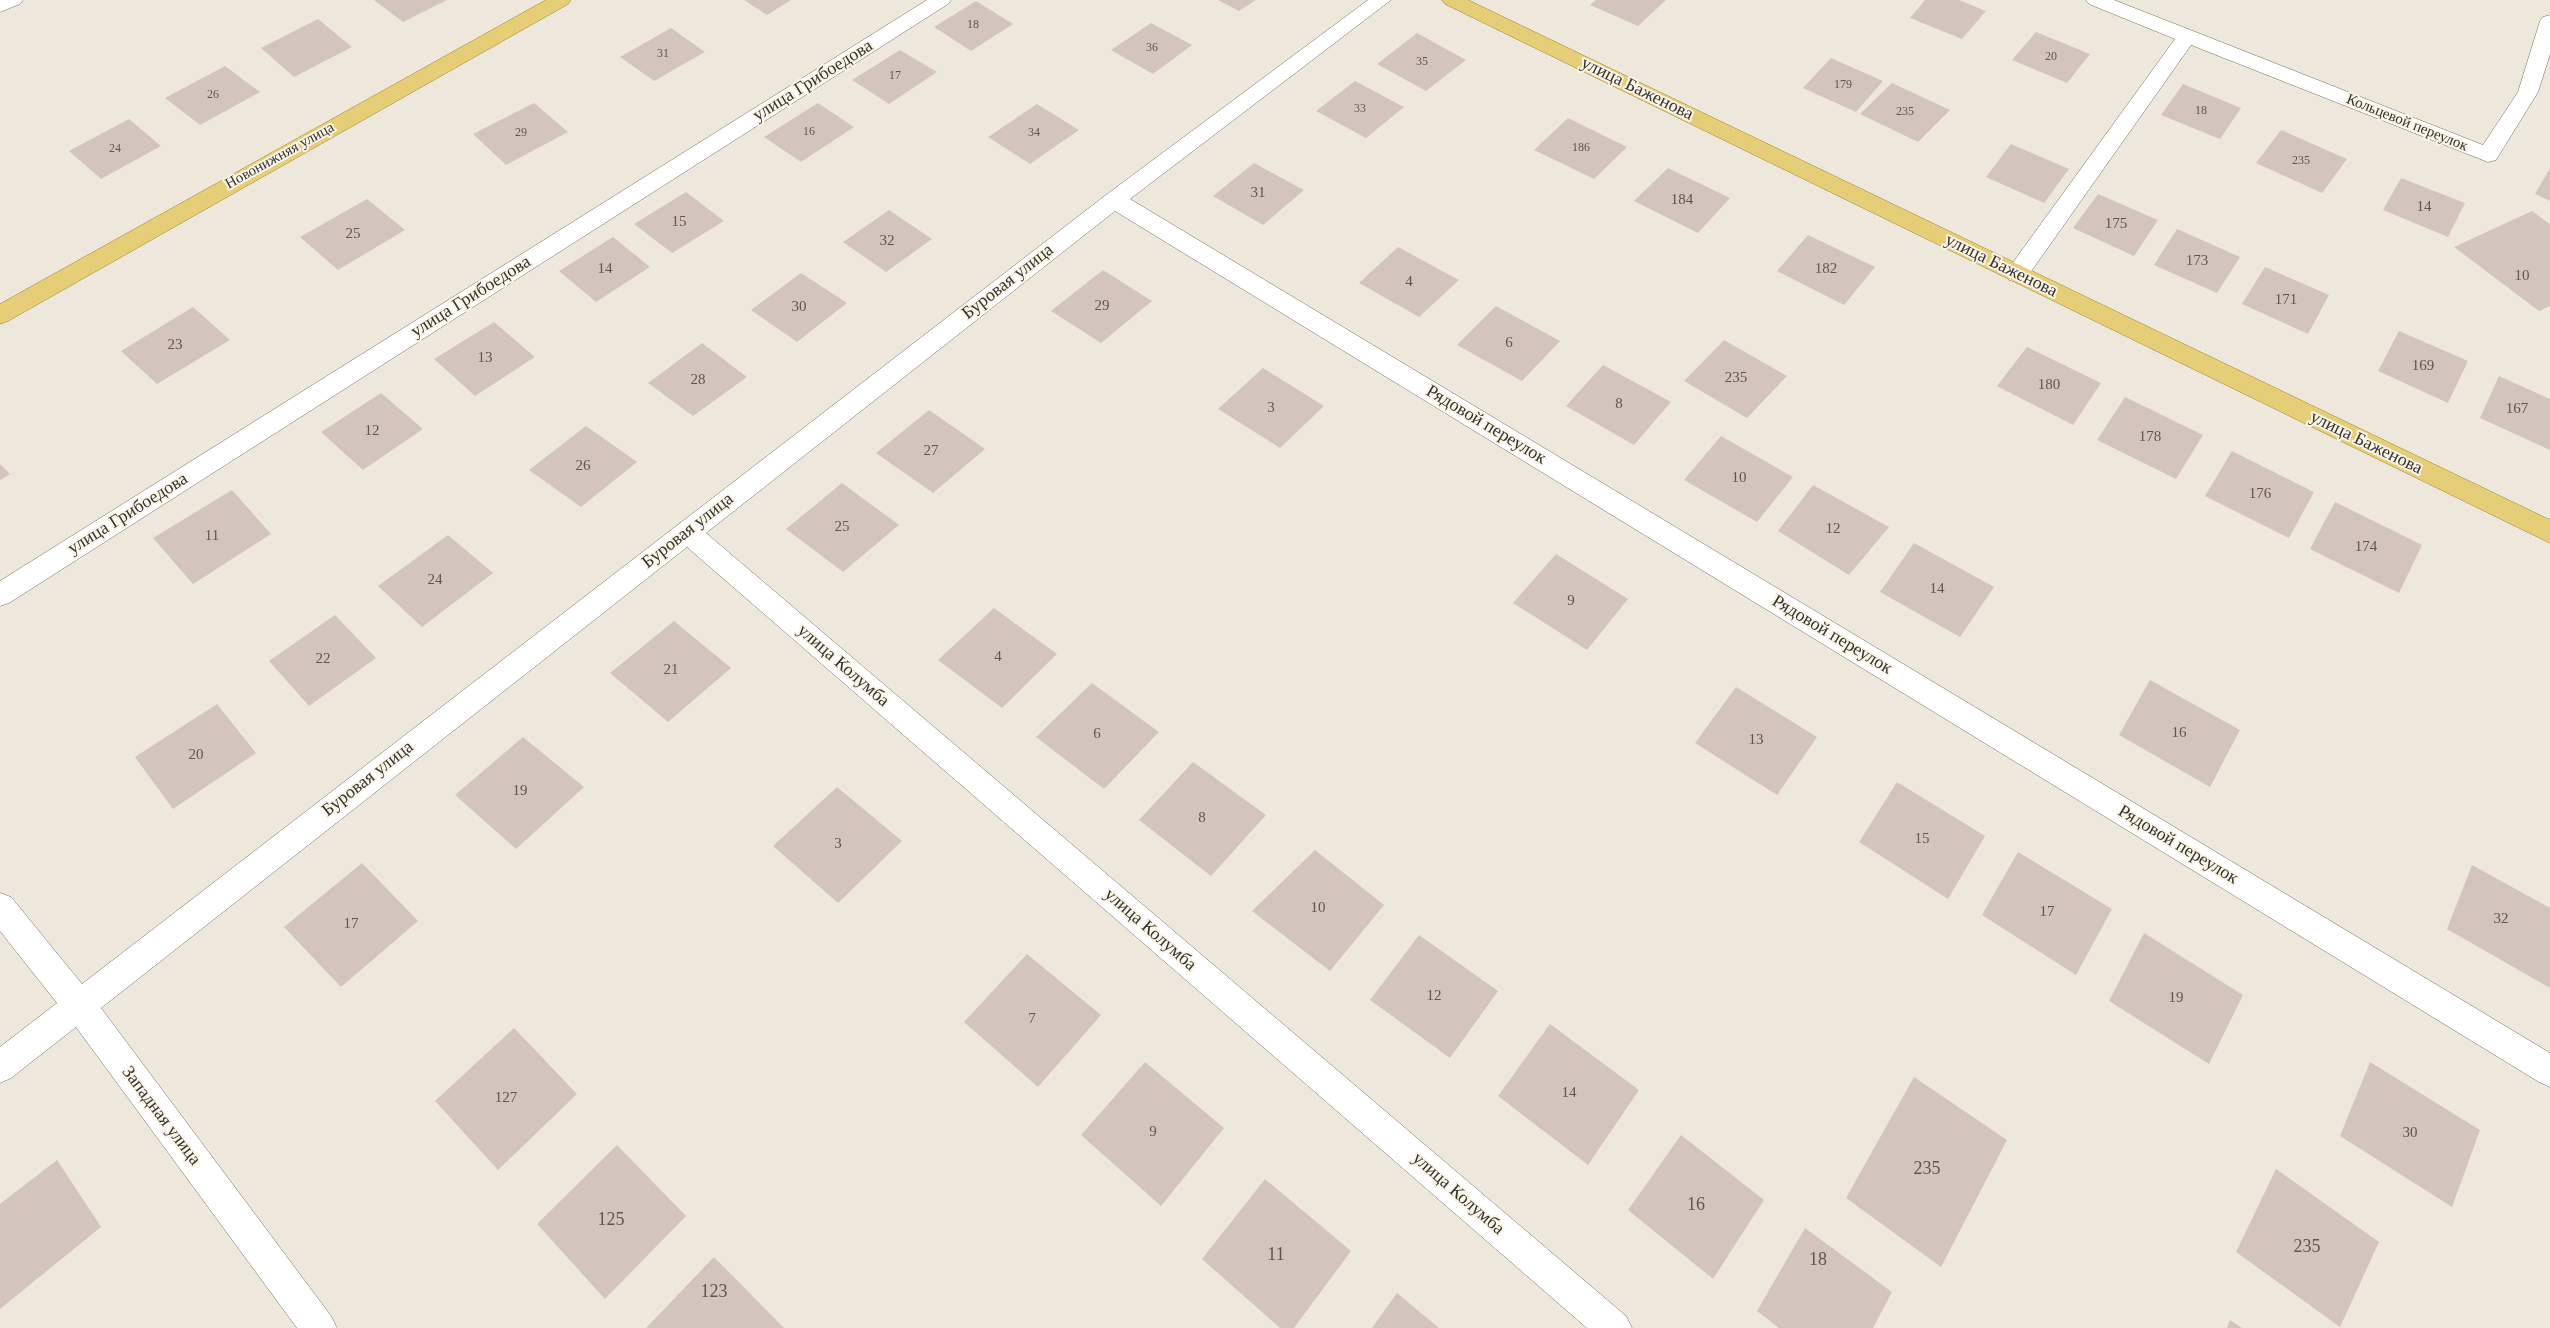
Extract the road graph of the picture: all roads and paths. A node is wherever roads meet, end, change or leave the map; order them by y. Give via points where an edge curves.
1 (13, 0) edge
2 (561, 0) edge
3 (941, 0) edge
4 (1381, 0) edge
5 (1452, 0) edge
6 (2096, 0) edge
7 (0, 6) edge
8 (2550, 21) edge
9 (2188, 35) junction
10 (1114, 200) junction
11 (2017, 274) junction
12 (0, 315) edge
13 (687, 532) junction
14 (2550, 532) edge
15 (0, 595) edge
16 (0, 907) edge
17 (78, 1004) junction
18 (0, 1067) edge
19 (2550, 1071) edge
20 (319, 1328) edge
21 (1614, 1328) edge

1 - 7 street
2 - 12 main road, Новонижняя улица
3 - 15 street, улица Грибоедова
4 - 10 street, Буровая улица
5 - 11 main road, улица Баженова
6 - 9 street, Кольцевой переулок
8 - 9 street, Кольцевой переулок via 2528,92 2488,155
9 - 11 street
10 - 13 street, Буровая улица
10 - 19 street, Рядовой переулок
11 - 14 main road, улица Баженова
13 - 17 street, Буровая улица
13 - 21 street, улица Колумба
16 - 17 street, Западная улица
17 - 18 street, Буровая улица
17 - 20 street, Западная улица

